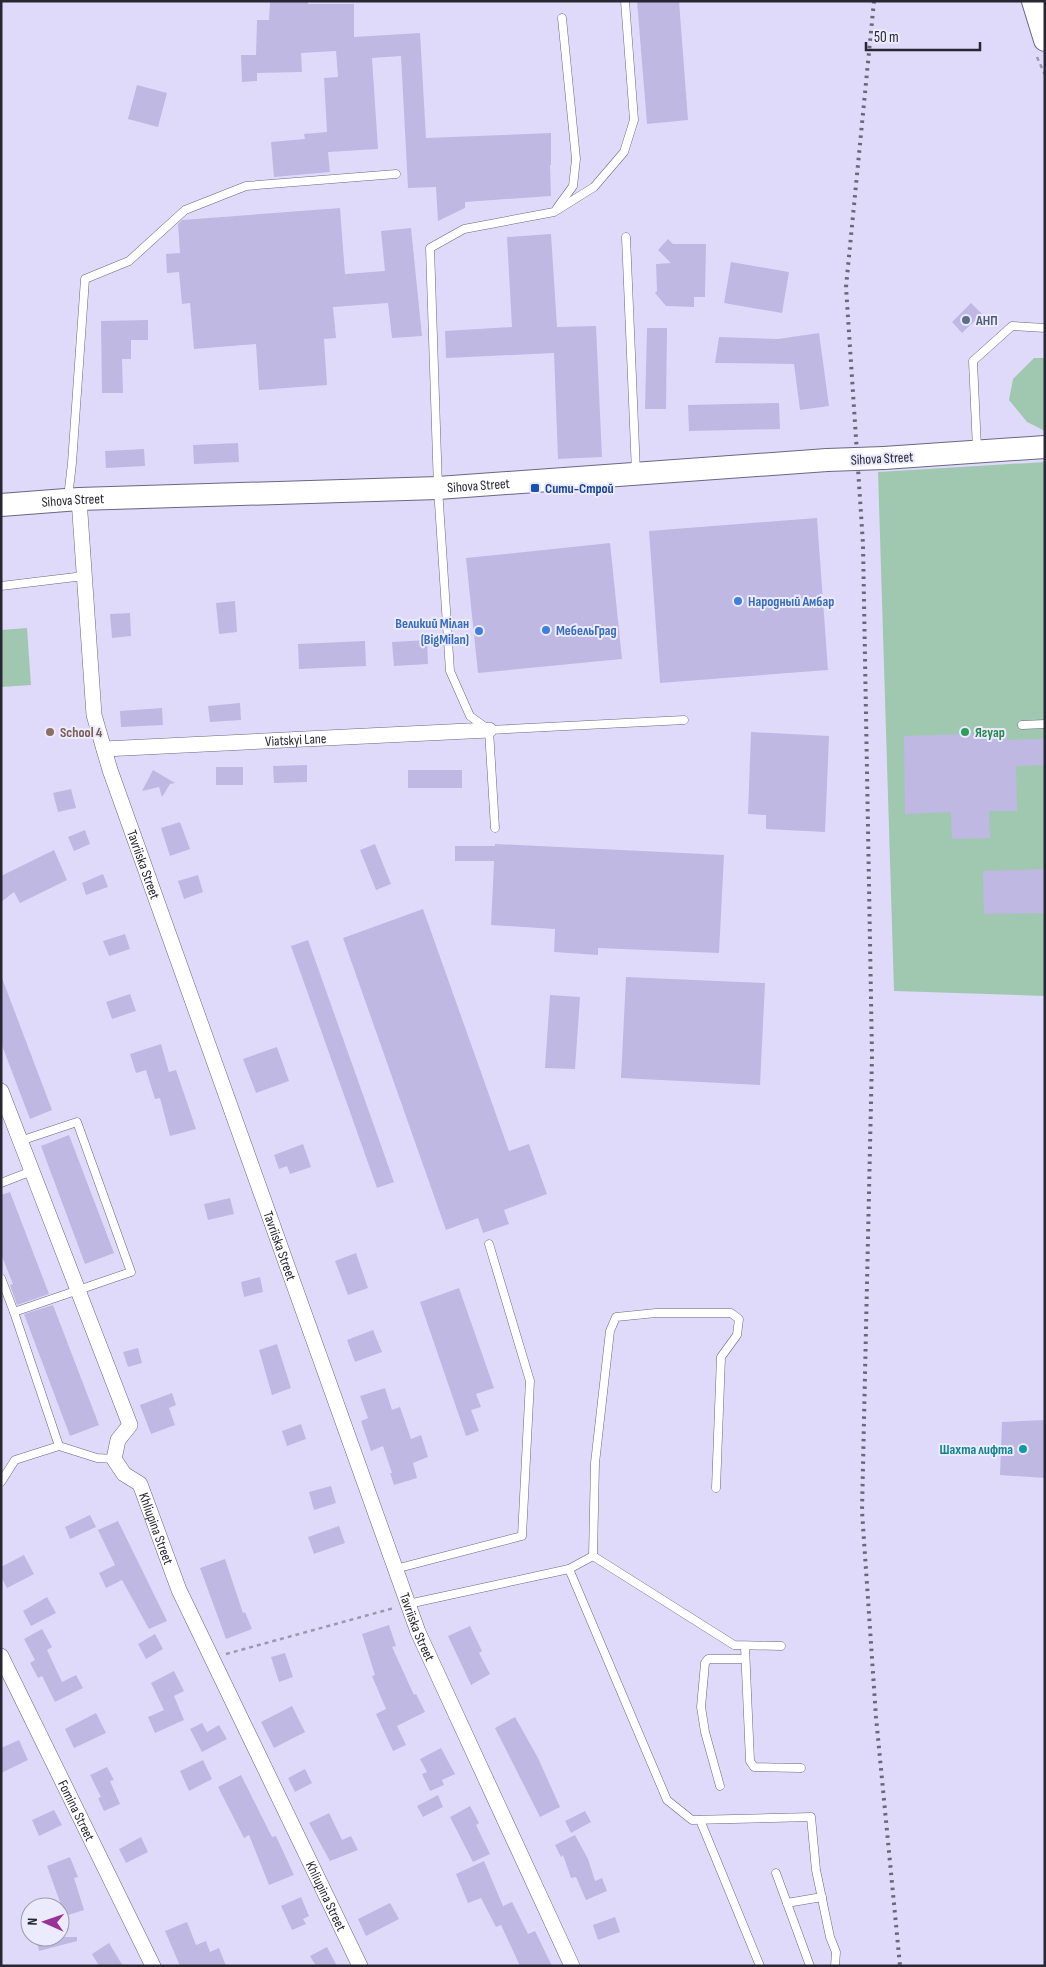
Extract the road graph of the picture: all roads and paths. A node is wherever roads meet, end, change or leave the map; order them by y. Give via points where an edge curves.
1 (625, 1) edge
2 (1033, 1) edge
3 (562, 18) dead end
4 (1045, 40) edge
5 (396, 174) dead end
6 (554, 212) junction
7 (626, 237) dead end
8 (1045, 328) edge
9 (1045, 447) edge
10 (978, 452) junction
11 (636, 474) junction
12 (438, 488) junction
13 (73, 499) junction
14 (1, 505) edge
15 (84, 576) junction
16 (1, 586) edge
17 (684, 720) dead end
18 (1045, 724) edge
19 (1022, 725) dead end
20 (489, 730) junction
21 (104, 750) junction
22 (495, 828) dead end
23 (1, 1091) edge
24 (20, 1141) junction
25 (32, 1171) junction
26 (1, 1183) edge
27 (489, 1244) dead end
28 (1, 1278) edge
29 (77, 1290) junction
30 (14, 1312) junction
31 (59, 1446) junction
32 (114, 1460) junction
33 (1, 1482) edge
34 (716, 1488) dead end
35 (593, 1556) junction
36 (395, 1569) junction
37 (569, 1569) junction
38 (408, 1604) junction
39 (781, 1646) dead end
40 (745, 1647) junction
41 (1, 1656) edge
42 (212, 1658) junction
43 (746, 1660) junction
44 (801, 1768) dead end
45 (720, 1786) dead end
46 (700, 1820) junction
47 (776, 1872) dead end
48 (822, 1897) junction
49 (787, 1903) junction
50 (153, 1966) edge
51 (360, 1966) edge
52 (572, 1966) edge
53 (760, 1966) edge
54 (810, 1966) edge
55 (835, 1966) edge

1 - 6 lane via 634,120 624,152 594,187
2 - 4 street
3 - 6 lane via 576,159 573,186
5 - 13 lane via 246,186 185,210 129,261 85,279 72,464
6 - 12 lane via 464,229 430,248
7 - 11 lane
8 - 10 lane via 1012,326 973,361
9 - 10 street, Sihova Street
10 - 11 street, Sihova Street, bridge
11 - 12 street, Sihova Street
12 - 13 street, Sihova Street
12 - 20 lane via 450,671 470,716
13 - 14 street, Sihova Street
13 - 15 street, Tavriiska Street
15 - 16 lane
15 - 21 street, Tavriiska Street via 94,715
17 - 20 lane
18 - 19 lane
20 - 21 street, Viatskyi Lane
20 - 22 lane
21 - 36 street, Tavriiska Street
23 - 24 street
24 - 25 street
24 - 29 lane via 77,1122 131,1272
25 - 26 lane
25 - 29 street
27 - 36 lane via 530,1380 522,1536
28 - 30 lane
29 - 30 lane
29 - 32 street via 130,1425 118,1440
30 - 31 lane
31 - 32 lane
31 - 33 lane via 15,1460
32 - 42 street, Khliupina Street via 124,1474 140,1484 179,1590
34 - 35 lane via 721,1357 737,1336 738,1319 731,1313 656,1313 616,1317 610,1330 595,1463
35 - 37 lane
35 - 40 lane via 734,1646
36 - 38 street, Tavriiska Street
37 - 38 lane
37 - 46 lane via 667,1800 692,1820
38 - 42 path
38 - 52 street, Tavriiska Street
39 - 40 lane
40 - 43 lane
41 - 50 street, Fomina Street
42 - 51 street, Khliupina Street
43 - 44 lane via 750,1761 754,1767
43 - 45 lane via 708,1659 706,1663 701,1707
46 - 48 lane via 811,1817
46 - 53 lane
47 - 49 lane
48 - 49 lane
48 - 55 lane via 836,1952
49 - 54 lane

